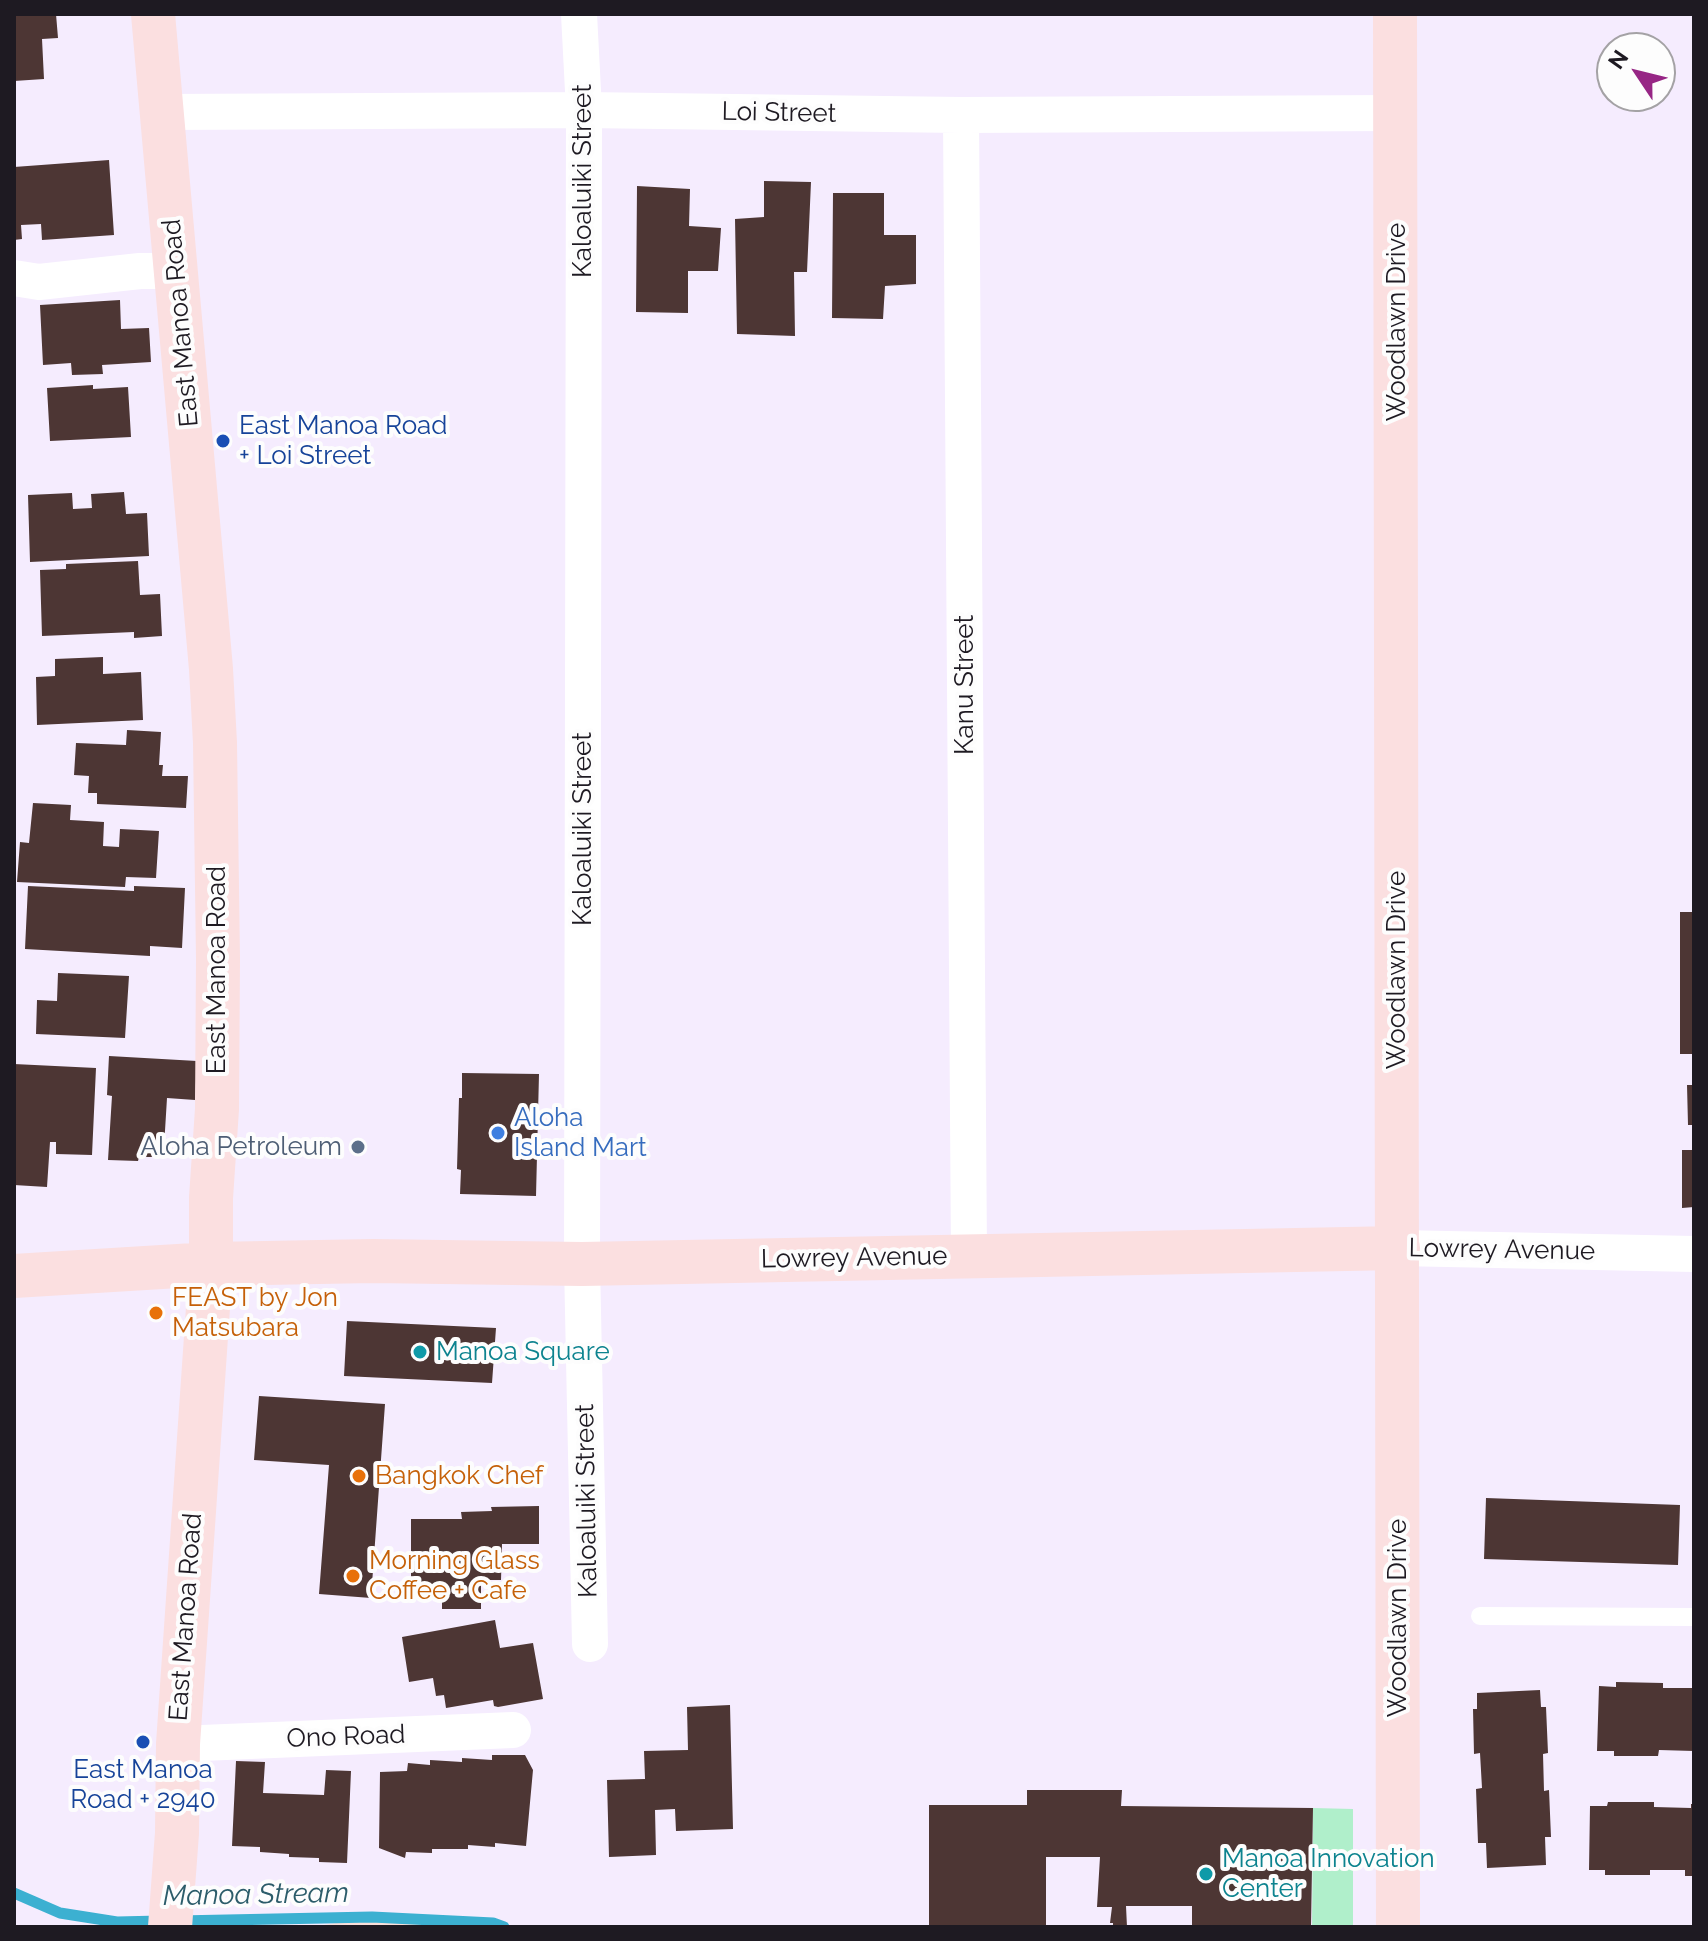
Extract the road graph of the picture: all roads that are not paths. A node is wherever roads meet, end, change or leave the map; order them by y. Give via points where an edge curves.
1 (153, 14) edge
2 (579, 14) edge
3 (1395, 14) edge
4 (584, 110) junction
5 (163, 112) junction
6 (1396, 113) junction
7 (961, 115) junction
8 (177, 271) junction
9 (14, 278) edge
10 (1398, 1248) junction
11 (1694, 1254) edge
12 (969, 1256) junction
13 (211, 1264) junction
14 (582, 1264) junction
15 (26, 1275) edge
16 (1480, 1616) dead end
17 (1694, 1617) edge
18 (590, 1644) dead end
19 (513, 1730) dead end
20 (178, 1744) junction
21 (170, 1927) edge
22 (1398, 1927) edge

1 - 5 street, East Manoa Road
2 - 4 street, Kaloaluiki Street
3 - 6 street, Woodlawn Drive
4 - 5 street, Loi Street
4 - 7 street, Loi Street
4 - 14 street, Kaloaluiki Street
5 - 8 street, East Manoa Road
6 - 7 street, Loi Street
6 - 10 street, Woodlawn Drive
7 - 12 street, Kanu Street
8 - 9 street via 39,282
8 - 13 street, East Manoa Road via 215,743 217,1094
10 - 11 street, Lowrey Avenue
10 - 12 street, Lowrey Avenue
10 - 22 street, Woodlawn Drive
12 - 14 street, Lowrey Avenue
13 - 14 street, Lowrey Avenue
13 - 15 street, Lowrey Avenue
13 - 20 street, East Manoa Road
14 - 18 street, Kaloaluiki Street
16 - 17 lane
19 - 20 street, Ono Road
20 - 21 street, East Manoa Road

